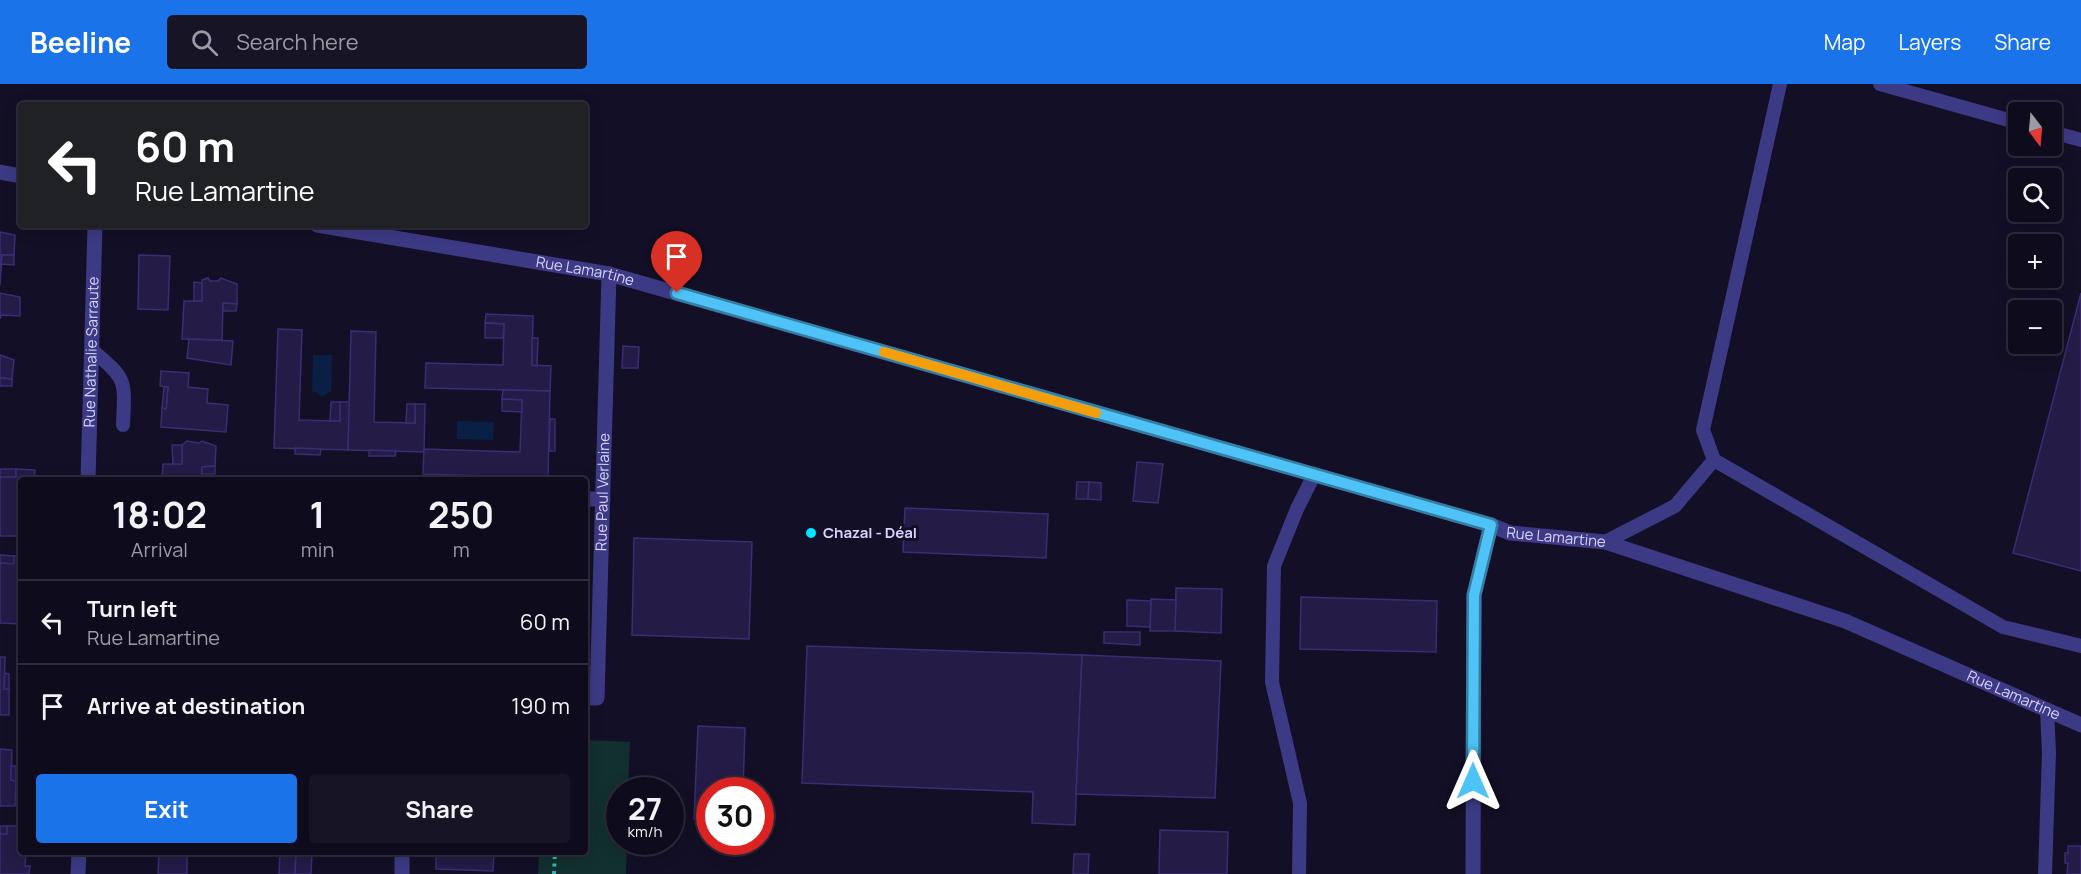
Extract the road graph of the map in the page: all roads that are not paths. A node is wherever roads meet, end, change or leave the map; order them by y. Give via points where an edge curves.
1 (1780, 84) edge
2 (1880, 84) edge
3 (2008, 120) edge
4 (2062, 135) edge
5 (2081, 140) edge
6 (0, 172) edge
7 (18, 175) edge
8 (95, 228) edge
9 (334, 228) edge
10 (609, 274) junction
11 (92, 350) junction
12 (123, 424) dead end
13 (1714, 460) junction
14 (1314, 475) junction
15 (88, 477) edge
16 (588, 499) edge
17 (603, 499) junction
18 (1491, 525) junction
19 (1605, 542) junction
20 (2081, 646) edge
21 (588, 698) edge
22 (2047, 710) junction
23 (2081, 724) edge
24 (79, 855) edge
25 (402, 855) edge
26 (78, 874) edge
27 (402, 874) edge
28 (1299, 874) edge
29 (1473, 874) edge
30 (2045, 874) edge

1 - 13 lane via 1703,430
2 - 3 lane
4 - 5 lane
6 - 7 street
8 - 11 street, Rue Nathalie Sarraute
9 - 10 street, Rue Lamartine
10 - 14 street, Rue Lamartine
10 - 17 street, Rue Paul Verlaine
11 - 12 lane via 117,371 124,386
11 - 15 street, Rue Nathalie Sarraute
13 - 19 lane via 1675,506
13 - 20 lane via 2003,627
14 - 18 street, Rue Lamartine
14 - 28 lane via 1274,566 1272,682 1300,803
16 - 17 street
17 - 21 street, Rue Paul Verlaine via 597,698
18 - 19 street, Rue Lamartine via 1510,533
18 - 29 street via 1474,595
19 - 22 street, Rue Lamartine via 1845,621
22 - 23 street, Rue Lamartine
22 - 30 lane
24 - 26 street
25 - 27 street

